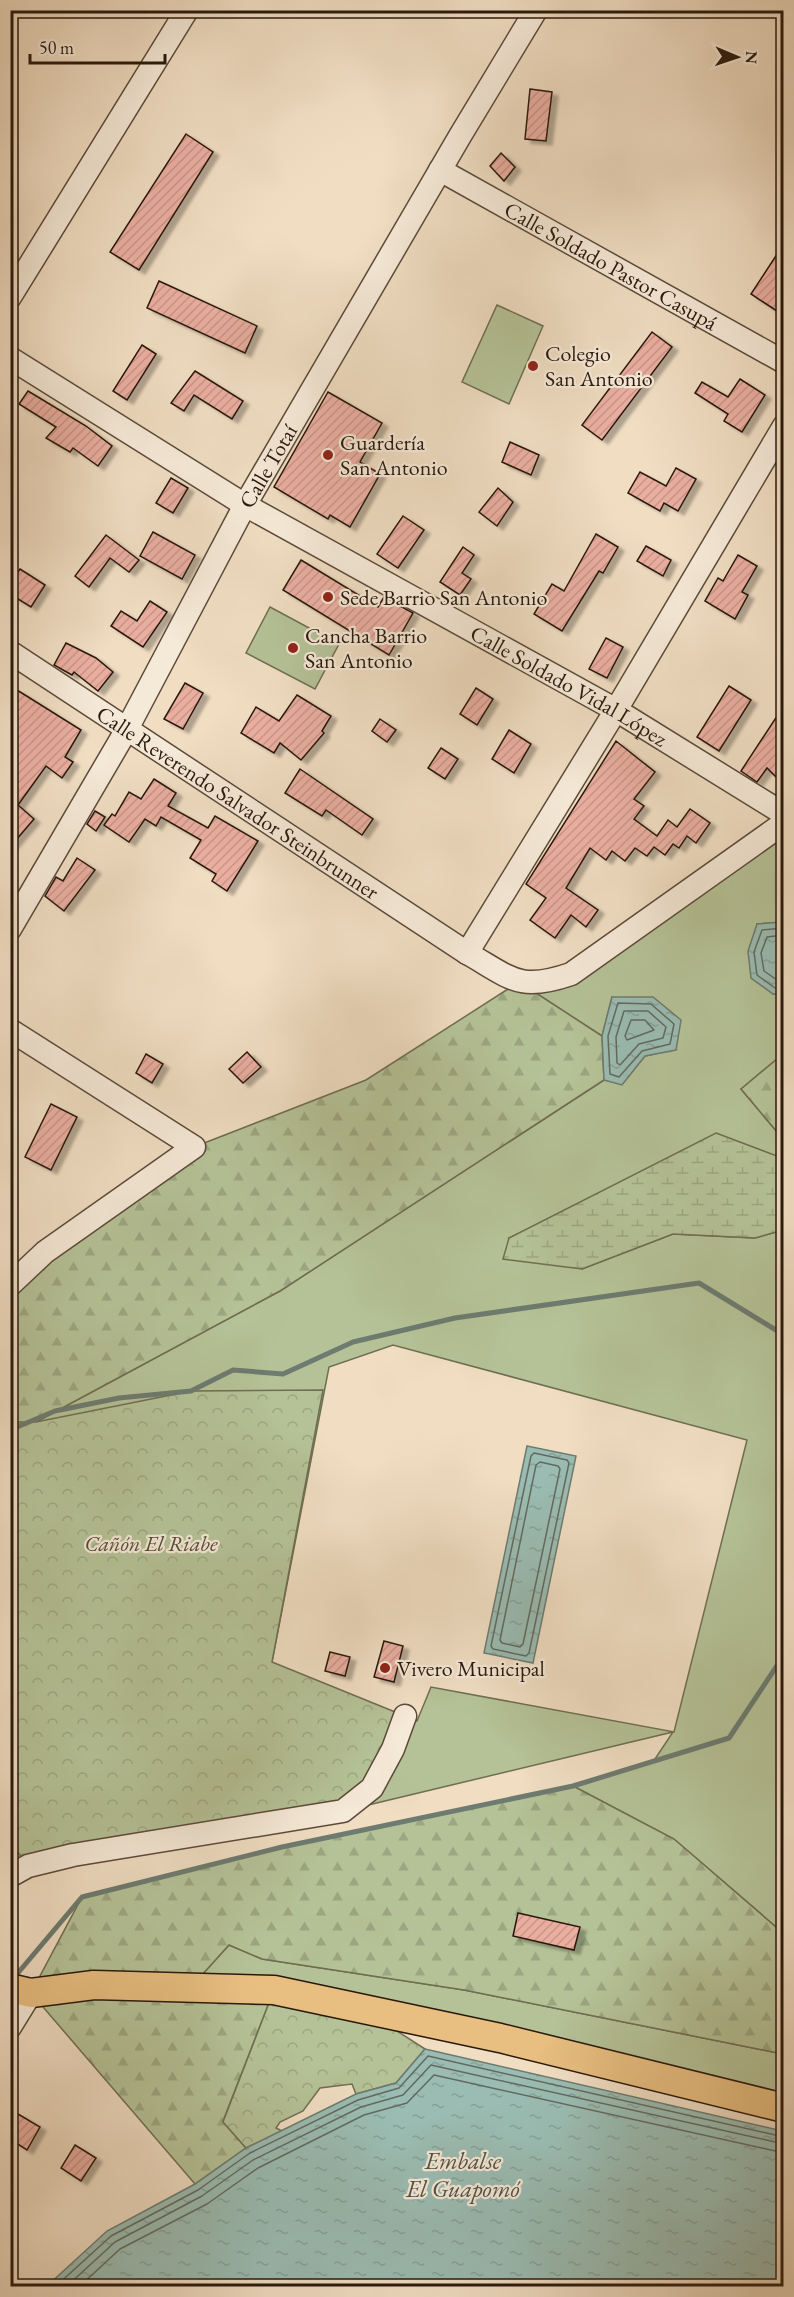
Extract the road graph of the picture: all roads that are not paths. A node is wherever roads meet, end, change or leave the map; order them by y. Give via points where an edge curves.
1 (187, 10) edge
2 (536, 10) edge
3 (440, 170) junction
4 (10, 297) edge
5 (10, 358) edge
6 (783, 362) edge
7 (783, 426) edge
8 (245, 505) junction
9 (10, 652) edge
10 (616, 710) junction
11 (127, 729) junction
12 (783, 814) edge
13 (783, 823) edge
14 (10, 929) edge
15 (467, 953) junction
16 (10, 1030) edge
17 (10, 1285) edge
18 (405, 1716) dead end
19 (10, 1876) edge
20 (18, 1990) edge
21 (10, 2027) edge
22 (783, 2108) edge

1 - 4 street
2 - 3 street, Calle Totaí
3 - 6 street, Calle Soldado Pastor Casupá
3 - 8 street, Calle Totaí
5 - 8 street, Calle Soldado Vidal López
7 - 10 street
8 - 10 street, Calle Soldado Vidal López
8 - 11 street, Calle Totaí
9 - 11 street, Calle Reverendo Salvador Steinbrunner
10 - 12 street, Calle Soldado Vidal López
10 - 15 street
11 - 14 street, Calle Totaí
11 - 15 street, Calle Reverendo Salvador Steinbrunner
13 - 15 street, Calle Reverendo Salvador Steinbrunner via 571,974 545,983 519,982
16 - 17 street via 194,1147 45,1252
18 - 19 street via 372,1788 343,1811 73,1855 28,1866
20 - 21 street
20 - 22 main road via 94,1985 274,1990 500,2038

